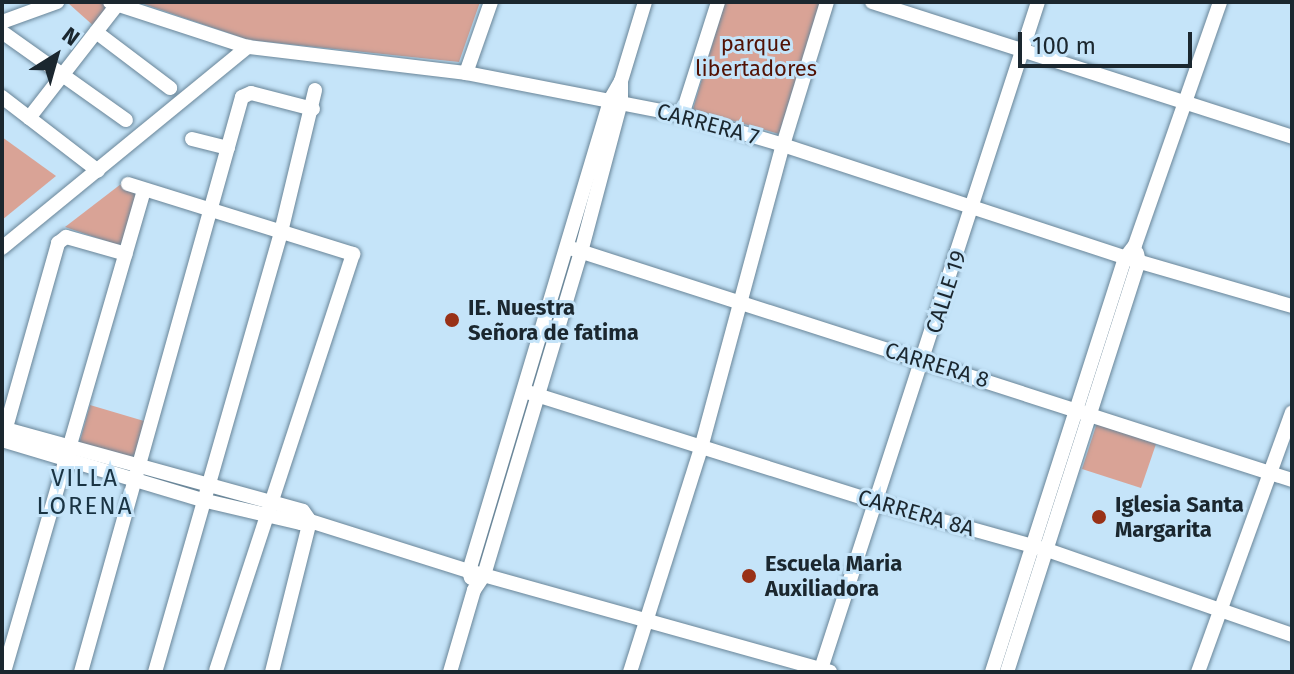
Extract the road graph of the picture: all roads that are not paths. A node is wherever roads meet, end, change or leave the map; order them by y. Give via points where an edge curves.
1 (57, 2) edge
2 (491, 2) edge
3 (645, 2) edge
4 (718, 2) edge
5 (827, 2) edge
6 (872, 2) edge
7 (1038, 2) edge
8 (1220, 2) edge
9 (114, 3) edge
10 (2, 22) edge
11 (2, 32) edge
12 (96, 32) junction
13 (248, 47) junction
14 (1022, 49) junction
15 (466, 73) junction
16 (63, 75) junction
17 (170, 88) dead end
18 (315, 90) dead end
19 (2, 97) edge
20 (616, 101) junction
21 (1183, 103) junction
22 (313, 109) junction
23 (682, 115) junction
24 (29, 118) junction
25 (126, 120) dead end
26 (1292, 137) edge
27 (192, 139) dead end
28 (783, 145) junction
29 (228, 148) junction
30 (98, 171) junction
31 (128, 184) dead end
32 (144, 190) junction
33 (972, 209) junction
34 (211, 211) junction
35 (281, 232) junction
36 (2, 248) edge
37 (574, 250) junction
38 (126, 254) junction
39 (1132, 260) junction
40 (742, 305) junction
41 (1292, 306) edge
42 (923, 361) junction
43 (531, 393) junction
44 (1084, 411) junction
45 (1292, 412) edge
46 (3, 435) edge
47 (701, 448) junction
48 (69, 454) junction
49 (137, 472) junction
50 (1269, 473) junction
51 (1292, 480) edge
52 (207, 485) junction
53 (202, 500) junction
54 (875, 502) junction
55 (271, 510) junction
56 (310, 521) junction
57 (1040, 548) junction
58 (477, 573) junction
59 (1219, 611) junction
60 (645, 621) junction
61 (1013, 630) junction
62 (1292, 635) edge
63 (216, 670) dead end
64 (824, 671) edge
65 (4, 672) edge
66 (81, 672) edge
67 (155, 672) edge
68 (272, 672) edge
69 (450, 672) edge
70 (630, 672) edge
71 (992, 672) edge
72 (1007, 672) edge
73 (1198, 672) edge

1 - 10 street
2 - 15 street
3 - 20 street
4 - 23 street
5 - 28 street
6 - 14 street
7 - 14 street, CALLE 19
8 - 21 street
9 - 12 street
9 - 13 street, CARRERA 7
11 - 16 street
12 - 16 street
12 - 17 street
13 - 15 street, CARRERA 7
13 - 30 street
14 - 21 street
14 - 33 street, CALLE 19
15 - 20 street, CARRERA 7
16 - 24 street
16 - 25 street
18 - 22 street
19 - 24 street
20 - 23 street, CARRERA 7
20 - 37 street
21 - 26 street
21 - 39 street
22 - 29 street via 251,93 242,97
22 - 35 street
23 - 28 street, CARRERA 7
24 - 30 street
27 - 29 street
28 - 33 street, CARRERA 7
28 - 40 street
29 - 34 street
30 - 36 street
31 - 32 street
32 - 34 street
32 - 38 street
33 - 39 street, CARRERA 7
33 - 42 street, CALLE 19
34 - 35 street
34 - 49 street
35 - 52 street
35 - 55 street via 353,254
37 - 40 street, CARRERA 8
37 - 43 street
38 - 46 street via 66,237 58,243
38 - 48 street
39 - 41 street, CARRERA 7
39 - 44 street
40 - 42 street, CARRERA 8
40 - 47 street
42 - 44 street, CARRERA 8
42 - 54 street, CALLE 19
43 - 47 street, CARRERA 8A
43 - 58 street
44 - 50 street, CARRERA 8
44 - 57 street
45 - 50 street
46 - 48 street
47 - 54 street, CARRERA 8A
47 - 60 street
48 - 49 street
48 - 65 street
49 - 52 street
49 - 53 street
49 - 66 street
50 - 51 street, CARRERA 8
50 - 59 street
52 - 53 street
52 - 55 street
53 - 55 street
53 - 67 street
54 - 57 street, CARRERA 8A
54 - 64 street, CALLE 19
55 - 56 street via 301,523
55 - 63 street
56 - 58 street
56 - 68 street
57 - 59 street, CARRERA 8A
57 - 61 street
58 - 60 street
58 - 69 street
59 - 62 street, CARRERA 8A
59 - 73 street
60 - 64 street
60 - 70 street
61 - 71 street
61 - 72 street

